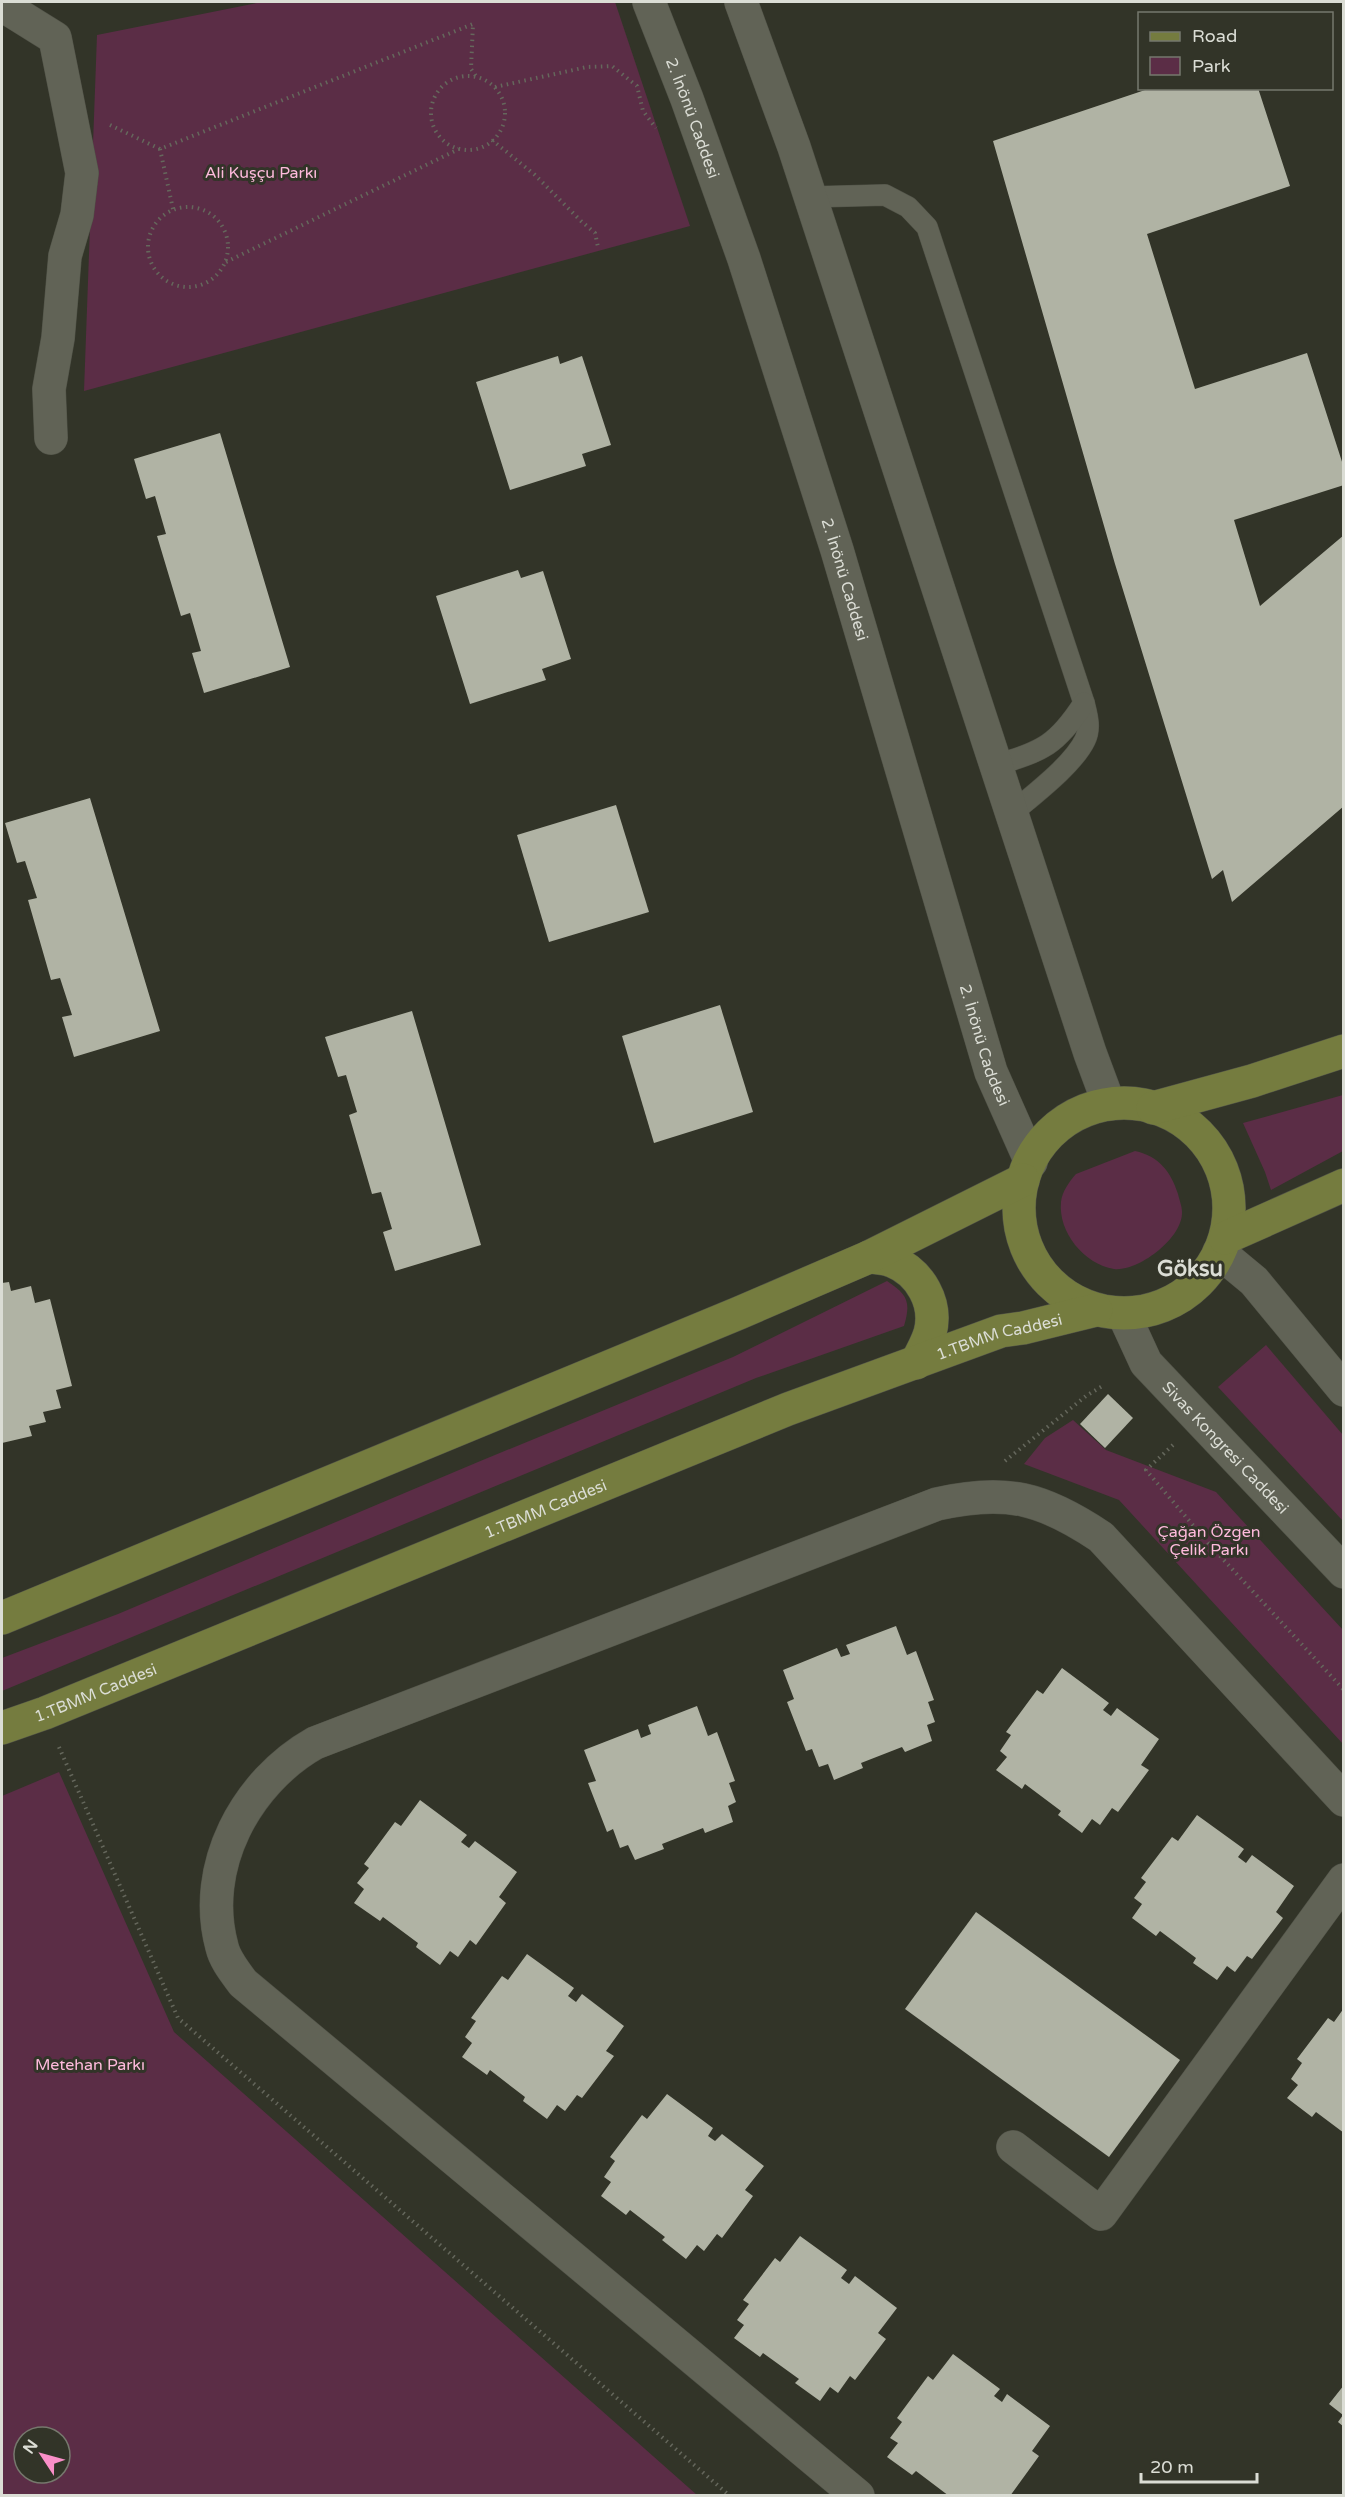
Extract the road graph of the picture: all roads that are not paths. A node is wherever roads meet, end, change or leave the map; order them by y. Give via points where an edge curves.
1 (649, 2) edge
2 (741, 2) edge
3 (2, 5) edge
4 (810, 197) junction
5 (51, 438) dead end
6 (1084, 703) junction
7 (996, 765) junction
8 (1012, 813) junction
9 (1344, 1052) edge
10 (1109, 1104) junction
11 (1153, 1108) junction
12 (1027, 1171) junction
13 (1344, 1185) edge
14 (1222, 1245) junction
15 (869, 1257) junction
16 (1109, 1311) junction
17 (916, 1363) junction
18 (1344, 1390) edge
19 (1344, 1572) edge
20 (2, 1618) edge
21 (2, 1728) edge
22 (1344, 1800) edge
23 (1344, 1880) edge
24 (1012, 2147) dead end
25 (858, 2496) edge

1 - 12 street, 2. İnönü Caddesi via 744,259 837,550 991,1072
2 - 4 street
3 - 5 street via 55,38 81,173 77,215 64,256 58,338 49,389
4 - 6 lane via 885,195 908,207 927,227
4 - 7 street
6 - 7 lane via 1068,728 1043,750
6 - 8 lane via 1088,722 1085,740 1052,778
7 - 8 street
8 - 10 street
9 - 11 main road
10 - 11 main road via 1143,1104
10 - 12 main road via 1083,1111 1057,1127 1036,1150
11 - 14 main road via 1172,1114 1197,1132 1217,1158 1227,1187 1229,1218
12 - 15 main road
12 - 16 main road via 1018,1213 1025,1245 1041,1274 1066,1296
13 - 14 main road
14 - 16 main road via 1195,1285 1165,1305 1131,1314
14 - 18 street
15 - 17 main road via 891,1260 919,1279 925,1289 932,1310 930,1333
15 - 20 main road
16 - 17 main road, 1.TBMM Caddesi via 1001,1331
16 - 19 street, Sivas Kongresi Caddesi via 1146,1363
17 - 21 main road, 1.TBMM Caddesi via 788,1409
22 - 25 street via 1101,1537 1070,1516 1033,1501 996,1496 937,1504 315,1743 270,1775 251,1799 232,1833 220,1870 216,1909 222,1948 243,1983
23 - 24 street via 1101,2214

